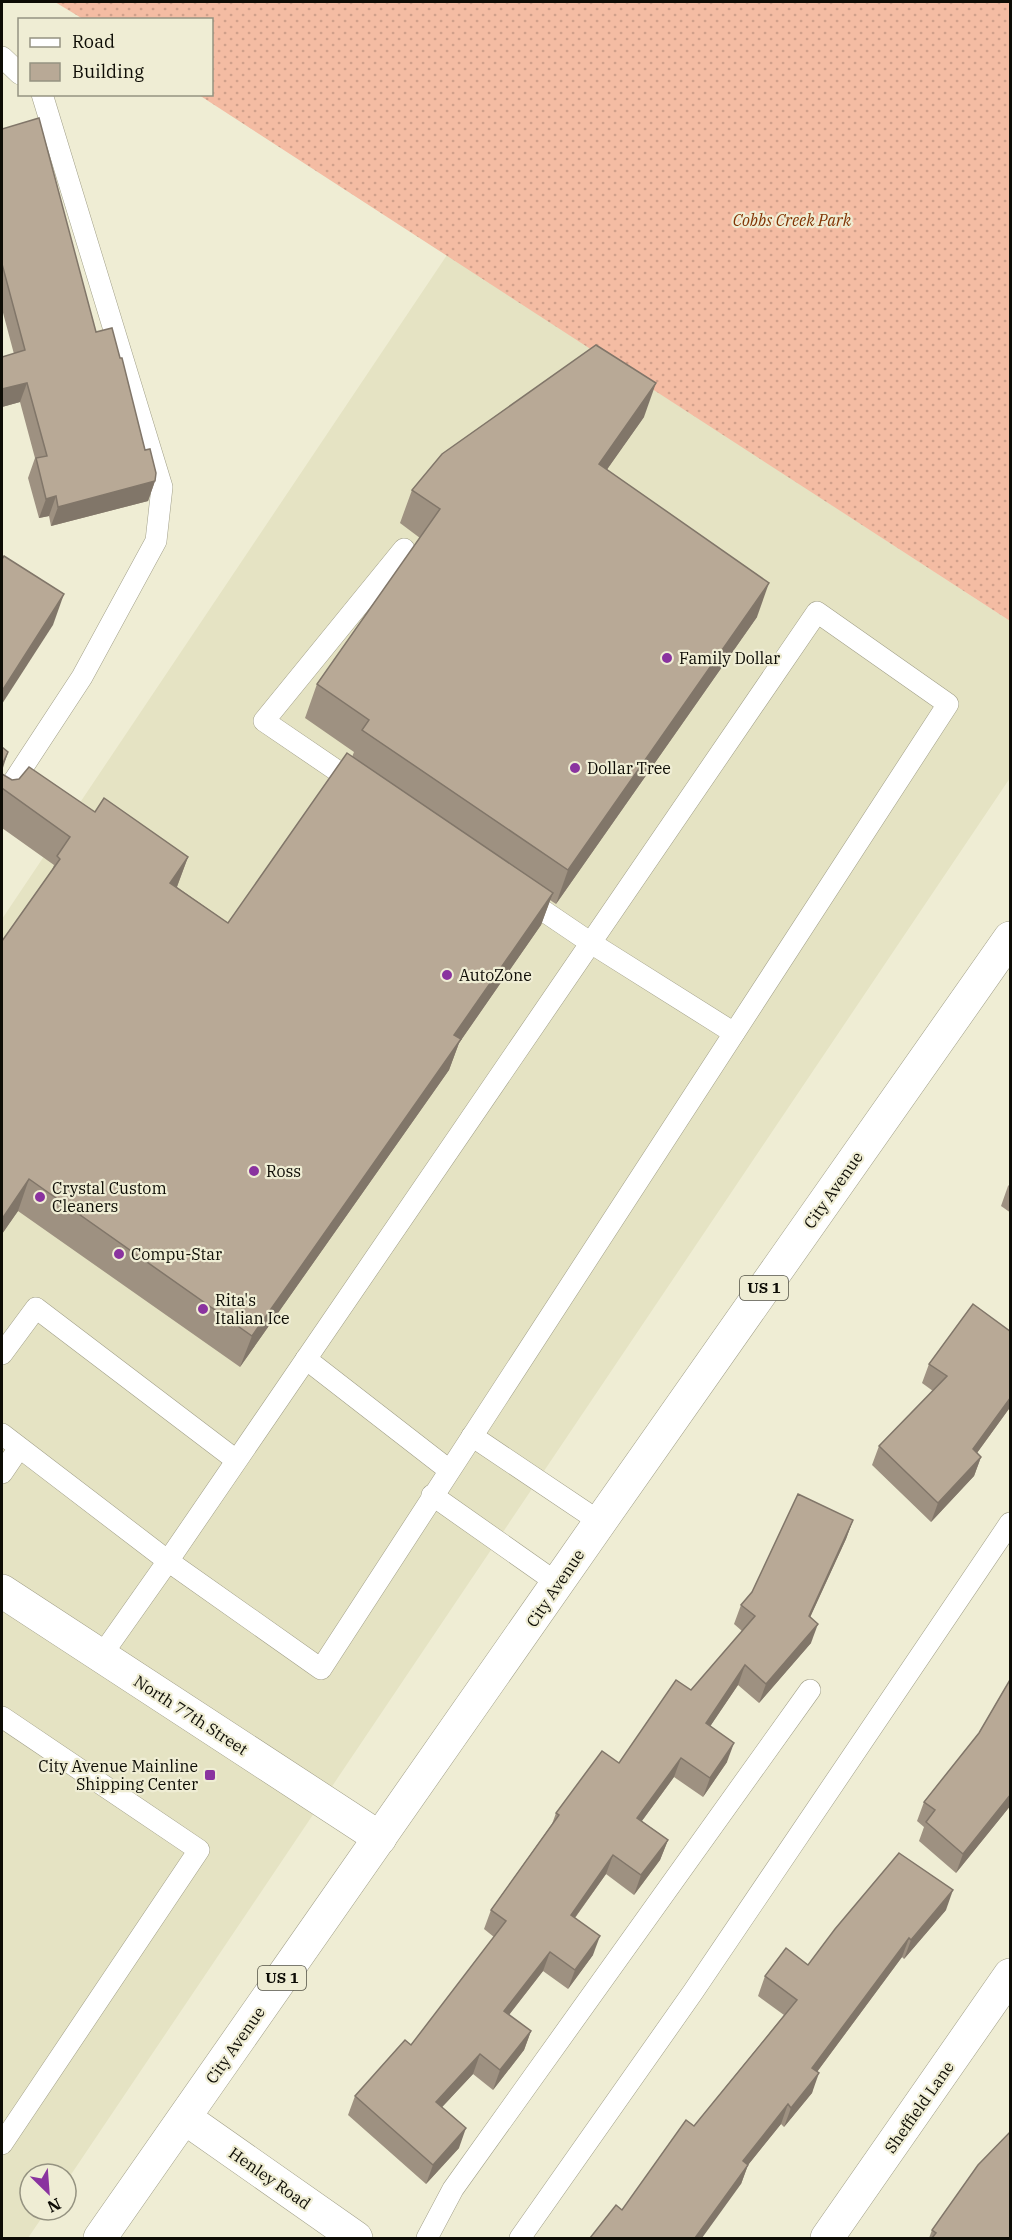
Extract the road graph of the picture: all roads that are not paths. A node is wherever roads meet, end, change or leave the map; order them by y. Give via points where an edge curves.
1 (2, 57) edge
2 (18, 72) edge
3 (43, 96) edge
4 (405, 549) dead end
5 (373, 795) edge
6 (2, 799) edge
7 (511, 889) edge
8 (1010, 939) edge
9 (591, 943) junction
10 (734, 1034) junction
11 (2, 1354) edge
12 (306, 1359) junction
13 (2, 1434) edge
14 (472, 1436) junction
15 (19, 1448) junction
16 (236, 1460) junction
17 (449, 1470) junction
18 (2, 1473) edge
19 (432, 1496) junction
20 (600, 1521) junction
21 (1011, 1523) edge
22 (168, 1561) junction
23 (557, 1583) junction
24 (2, 1591) edge
25 (101, 1656) junction
26 (810, 1690) dead end
27 (2, 1717) edge
28 (380, 1838) junction
29 (1011, 1975) edge
30 (185, 2118) junction
31 (2, 2144) edge
32 (100, 2238) edge
33 (357, 2238) edge
34 (427, 2238) edge
35 (520, 2238) edge
36 (827, 2238) edge

1 - 2 lane
3 - 6 lane via 162,487 156,541 82,677
4 - 5 lane via 264,721
7 - 9 lane
8 - 20 main road, City Avenue / US 1
9 - 10 lane
9 - 10 lane via 817,612 948,704
9 - 12 lane
10 - 14 lane
11 - 16 lane via 36,1308
12 - 16 lane
12 - 17 lane
13 - 15 lane
14 - 17 lane
14 - 20 lane
15 - 18 lane
15 - 22 lane
16 - 22 lane
17 - 19 lane
19 - 22 lane via 321,1669
19 - 23 lane
20 - 23 main road, City Avenue / US 1
21 - 35 lane via 693,1992
22 - 25 lane
23 - 28 main road, City Avenue / US 1
24 - 25 main road, North 77th Street
25 - 28 main road, North 77th Street
26 - 34 lane via 453,2189
27 - 31 lane via 199,1850
28 - 30 main road, City Avenue / US 1
29 - 36 main road, Sheffield Lane
30 - 32 main road, City Avenue / US 1
30 - 33 main road, Henley Road

